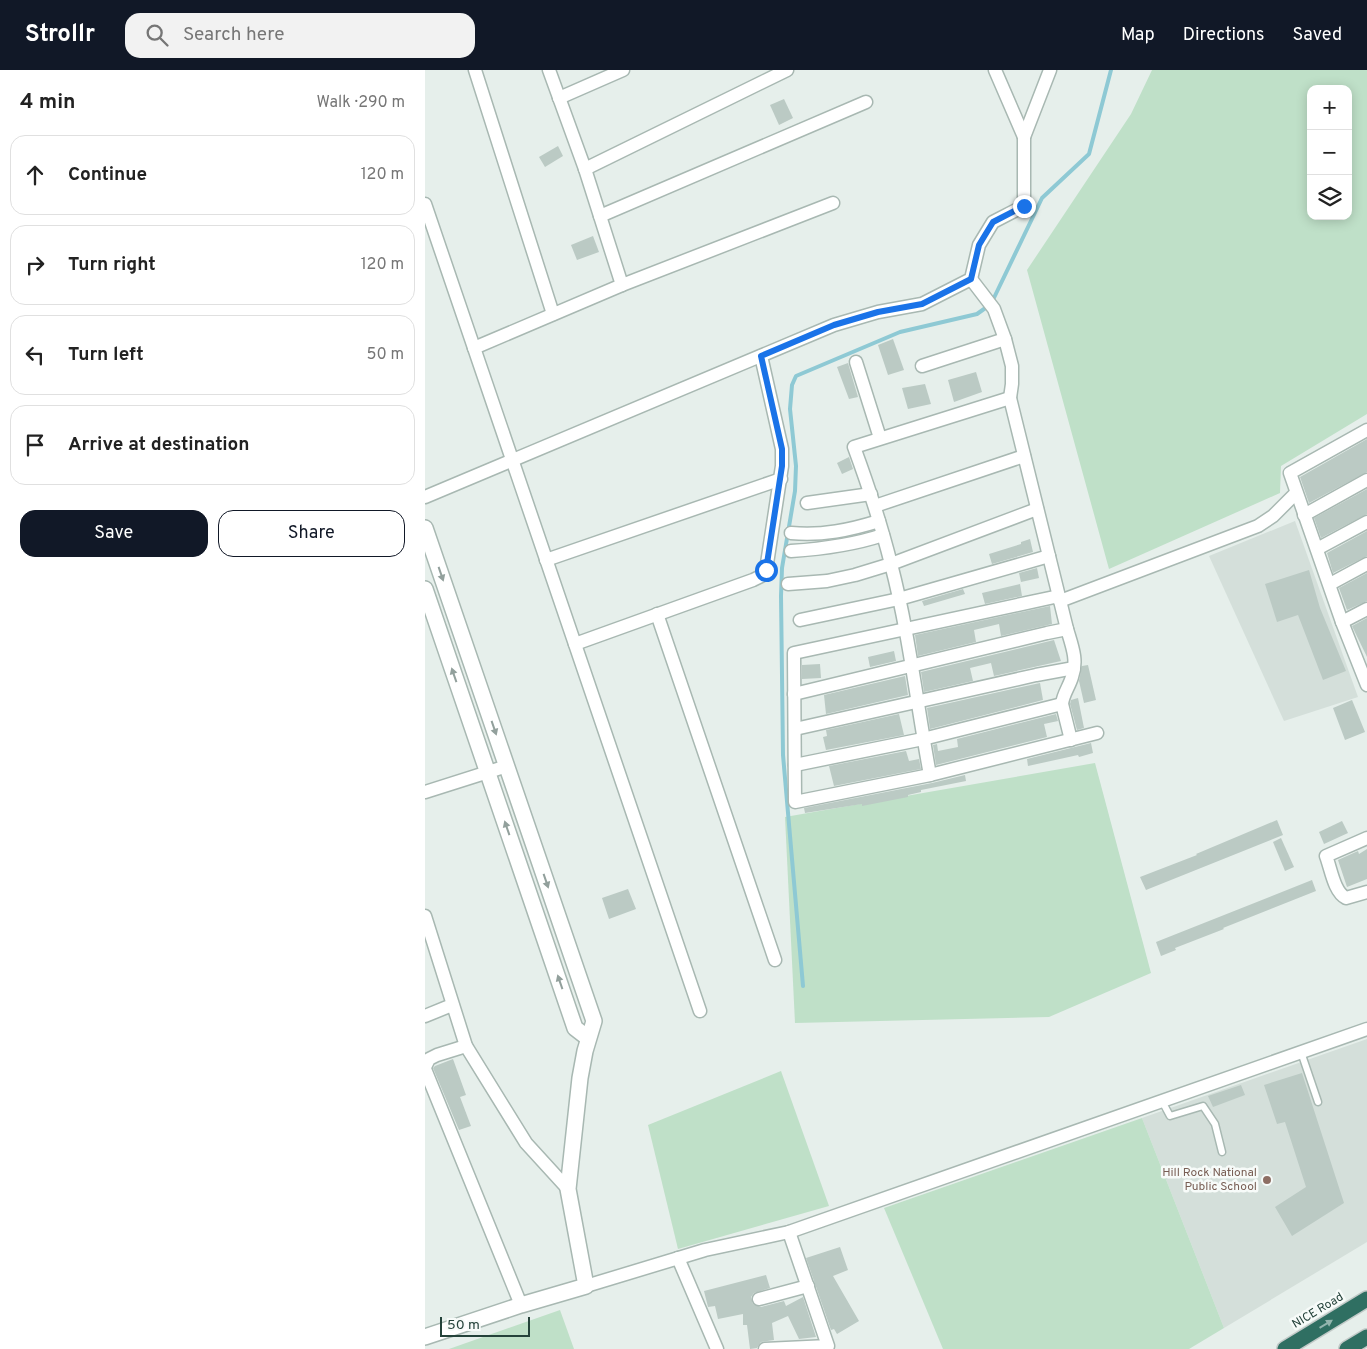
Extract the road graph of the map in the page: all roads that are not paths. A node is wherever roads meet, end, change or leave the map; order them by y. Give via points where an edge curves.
1 (475, 70) edge
2 (549, 70) edge
3 (622, 70) edge
4 (787, 70) edge
5 (995, 70) edge
6 (1049, 71) edge
7 (559, 98) junction
8 (866, 102) dead end
9 (1024, 136) junction
10 (585, 169) junction
11 (833, 203) dead end
12 (425, 204) edge
13 (600, 216) junction
14 (971, 279) junction
15 (623, 285) junction
16 (553, 314) junction
17 (1005, 339) junction
18 (474, 348) junction
19 (761, 356) junction
20 (856, 362) dead end
21 (922, 366) dead end
22 (1010, 398) junction
23 (1367, 430) edge
24 (880, 438) junction
25 (1024, 456) junction
26 (513, 460) junction
27 (781, 479) junction
28 (1367, 480) edge
29 (1296, 493) junction
30 (425, 497) edge
31 (873, 500) junction
32 (807, 503) dead end
33 (1037, 509) junction
34 (1304, 515) junction
35 (879, 521) junction
36 (1367, 522) edge
37 (425, 528) edge
38 (791, 533) dead end
39 (883, 535) junction
40 (1317, 550) junction
41 (791, 551) dead end
42 (1049, 556) junction
43 (547, 560) junction
44 (891, 564) junction
45 (1367, 564) edge
46 (788, 584) dead end
47 (1330, 584) junction
48 (425, 589) edge
49 (1059, 598) junction
50 (899, 599) junction
51 (1367, 609) edge
52 (657, 614) junction
53 (800, 620) dead end
54 (1342, 622) junction
55 (905, 630) junction
56 (1067, 630) junction
57 (575, 644) junction
58 (911, 664) junction
59 (1075, 668) junction
60 (1364, 669) edge
61 (1367, 685) edge
62 (794, 694) junction
63 (917, 701) junction
64 (1062, 704) junction
65 (795, 729) junction
66 (1097, 733) dead end
67 (923, 739) junction
68 (1071, 740) junction
69 (795, 765) junction
70 (507, 766) junction
71 (487, 772) junction
72 (930, 775) junction
73 (425, 792) edge
74 (1367, 838) edge
75 (1367, 892) edge
76 (425, 916) edge
77 (431, 953) edge
78 (775, 960) dead end
79 (453, 1005) junction
80 (700, 1011) dead end
81 (425, 1016) edge
82 (1367, 1029) edge
83 (588, 1038) junction
84 (466, 1046) junction
85 (1301, 1052) junction
86 (425, 1068) edge
87 (1161, 1101) junction
88 (1318, 1102) dead end
89 (1222, 1152) dead end
90 (568, 1190) junction
91 (789, 1232) junction
92 (678, 1258) junction
93 (586, 1286) junction
94 (808, 1286) junction
95 (759, 1298) dead end
96 (1367, 1299) edge
97 (521, 1305) junction
98 (1367, 1337) edge
99 (428, 1341) edge
100 (717, 1349) edge
101 (765, 1349) edge
102 (1285, 1349) edge
103 (1347, 1349) edge

1 - 16 street
2 - 7 street
3 - 7 street
4 - 10 street
5 - 9 street
6 - 9 street
7 - 10 street
8 - 13 street
9 - 14 street via 1024,206 993,222 979,245
10 - 13 street
11 - 15 street
12 - 18 street
13 - 15 street
14 - 17 street via 990,304
14 - 19 street via 922,304 834,325
15 - 16 street
16 - 18 street
17 - 21 street
17 - 22 street via 1012,366
18 - 26 street
19 - 26 street
19 - 27 street via 782,449
20 - 24 street
22 - 24 street
22 - 25 street
23 - 29 street via 1290,473
24 - 31 street via 854,447
25 - 31 street
25 - 33 street
26 - 30 street
26 - 43 street
27 - 43 street
27 - 52 street via 763,575
28 - 34 street
29 - 34 street
29 - 49 street via 1258,526
31 - 32 street
31 - 35 street
33 - 42 street
33 - 44 street
34 - 40 street
35 - 38 street via 828,533
35 - 39 street
36 - 40 street
37 -> 70 street
39 - 41 street via 837,546
39 - 44 street
40 - 47 street
42 - 49 street
42 - 50 street
43 - 57 street
44 - 46 street via 840,579
44 - 50 street
45 - 47 street
47 - 54 street
71 -> 48 street
49 - 55 street
49 - 56 street
50 - 53 street
50 - 55 street
51 - 54 street
52 - 57 street
52 - 78 street
54 - 60 street
55 - 58 street
55 - 62 street via 794,653
56 - 58 street
56 - 59 street
57 - 80 street
58 - 62 street
58 - 63 street
59 - 63 street
59 - 64 street
60 - 61 street
62 - 65 street
63 - 65 street
63 - 67 street
64 - 67 street
64 - 68 street
65 - 69 street
66 - 68 street
67 - 69 street
67 - 72 street
68 - 72 street
69 - 72 street via 795,802
70 - 71 street
70 -> 83 street via 594,1021
71 - 73 street
83 -> 71 street via 575,1028
74 - 75 street via 1326,856 1342,896 1351,898
76 - 77 street
77 - 79 street
79 - 81 street
79 - 84 street
82 - 85 street
83 - 90 street via 580,1078
84 - 86 street via 429,1059
84 - 90 street via 526,1142
85 - 87 street
85 - 88 lane
86 - 97 street
87 - 89 lane via 1170,1116 1203,1106 1215,1124
87 - 91 street
90 - 93 street
91 - 92 street
91 - 94 street
92 - 93 street
92 - 100 street
93 - 97 street
94 - 95 street
94 - 101 street via 828,1346
102 -> 96 highway, NICE Road
97 - 99 street
98 - 103 highway

